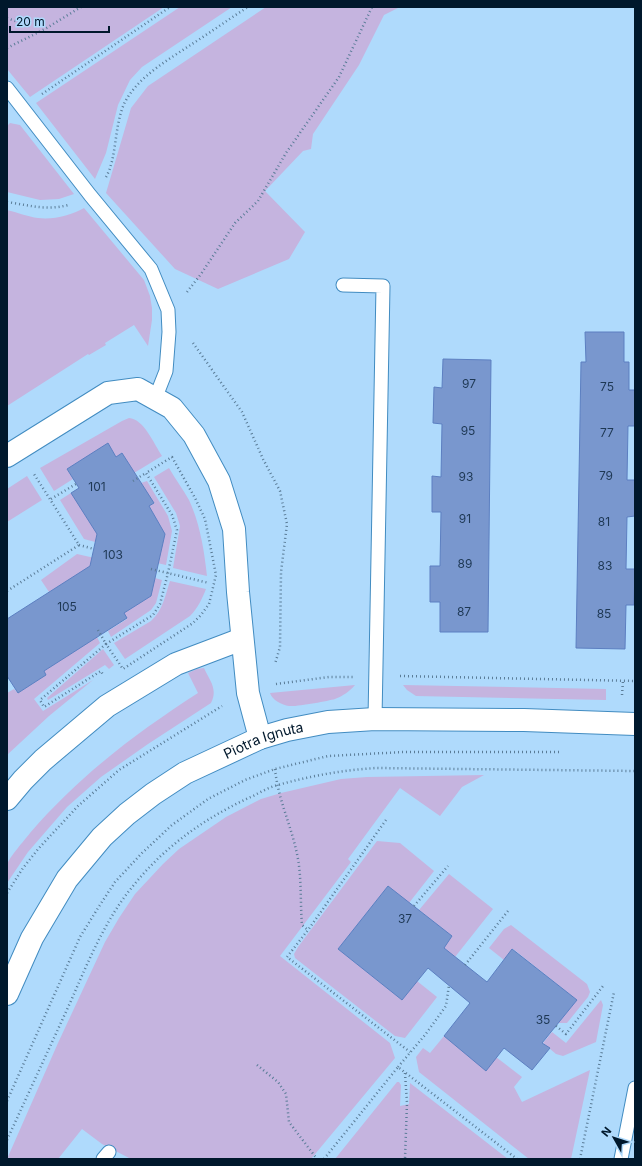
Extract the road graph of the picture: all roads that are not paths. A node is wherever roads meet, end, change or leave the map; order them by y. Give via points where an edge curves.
1 (7, 88) edge
2 (343, 285) dead end
3 (155, 399) junction
4 (7, 456) edge
5 (242, 639) junction
6 (375, 719) junction
7 (635, 724) edge
8 (260, 738) junction
9 (7, 799) edge
10 (7, 994) edge
11 (635, 1088) edge
12 (621, 1159) edge

1 - 3 lane via 151,269 168,310 169,332 166,371
2 - 6 lane via 383,286
3 - 4 street via 138,389 108,393
3 - 5 street via 172,408 194,435 219,481 234,529
5 - 8 street via 248,693
5 - 9 street via 176,664 107,706 43,760
6 - 7 street, Piotra Ignuta
6 - 8 street, Piotra Ignuta via 328,722
8 - 10 street, Piotra Ignuta via 185,773 127,814 102,837 67,879 32,938
11 - 12 lane

